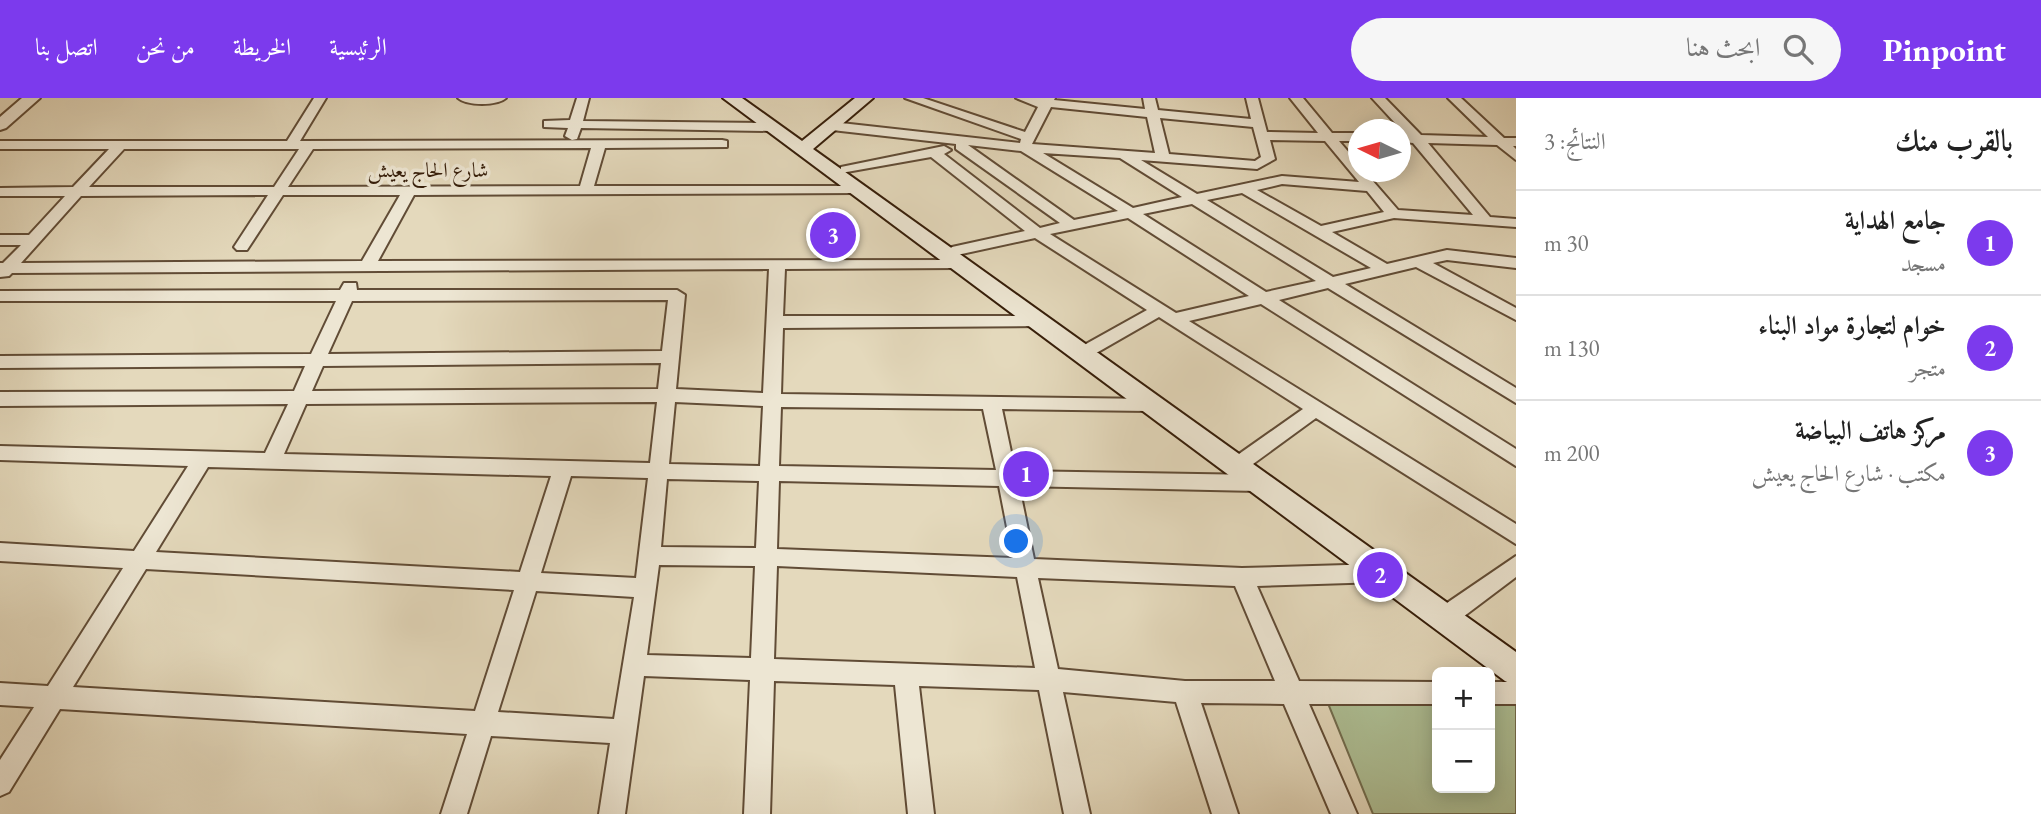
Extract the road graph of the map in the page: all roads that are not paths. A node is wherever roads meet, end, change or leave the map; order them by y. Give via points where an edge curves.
1 (32, 98) edge
2 (320, 98) edge
3 (466, 98) edge
4 (478, 98) edge
5 (498, 98) edge
6 (583, 98) edge
7 (731, 98) edge
8 (746, 98) edge
9 (865, 98) edge
10 (911, 98) edge
11 (1022, 98) edge
12 (1149, 98) edge
13 (1252, 98) edge
14 (1296, 98) edge
15 (1378, 98) edge
16 (1454, 98) edge
17 (1047, 102) edge
18 (848, 112) junction
19 (1152, 113) junction
20 (549, 124) dead end
21 (0, 125) edge
22 (575, 125) junction
23 (832, 126) junction
24 (771, 127) junction
25 (1260, 130) junction
26 (914, 135) junction
27 (1328, 136) junction
28 (1348, 137) edge
29 (1411, 139) edge
30 (1417, 139) junction
31 (1026, 142) junction
32 (1509, 142) edge
33 (981, 143) junction
34 (291, 144) junction
35 (309, 144) junction
36 (570, 144) junction
37 (599, 144) junction
38 (722, 144) dead end
39 (809, 144) junction
40 (0, 145) edge
41 (120, 145) junction
42 (961, 146) junction
43 (933, 152) junction
44 (1122, 154) junction
45 (1516, 156) edge
46 (1163, 158) junction
47 (851, 180) junction
48 (1371, 187) junction
49 (1246, 189) junction
50 (586, 190) junction
51 (279, 191) junction
52 (409, 191) junction
53 (0, 192) edge
54 (77, 192) junction
55 (1191, 199) junction
56 (1131, 212) junction
57 (1394, 214) junction
58 (1485, 220) junction
59 (1516, 223) edge
60 (1070, 224) junction
61 (1318, 231) junction
62 (1036, 232) junction
63 (0, 240) edge
64 (33, 240) junction
65 (242, 247) dead end
66 (957, 257) junction
67 (1419, 262) junction
68 (1516, 263) edge
69 (777, 264) junction
70 (363, 267) junction
71 (1386, 270) junction
72 (2, 271) edge
73 (1329, 283) junction
74 (346, 295) junction
75 (0, 296) edge
76 (1264, 298) junction
77 (1508, 308) edge
78 (1167, 314) junction
79 (1516, 315) edge
80 (775, 321) junction
81 (1038, 322) junction
82 (1092, 348) junction
83 (671, 357) junction
84 (317, 359) junction
85 (0, 362) edge
86 (667, 395) junction
87 (1516, 396) edge
88 (300, 397) junction
89 (0, 399) edge
90 (772, 400) junction
91 (991, 402) junction
92 (1148, 404) junction
93 (1317, 409) junction
94 (0, 453) edge
95 (203, 459) junction
96 (1246, 459) junction
97 (1516, 459) edge
98 (271, 461) junction
99 (562, 470) junction
100 (659, 472) junction
101 (769, 472) junction
102 (1007, 479) junction
103 (1258, 483) junction
104 (1516, 535) edge
105 (0, 552) edge
106 (650, 556) junction
107 (765, 557) junction
108 (141, 560) junction
109 (1516, 565) edge
110 (1026, 570) junction
111 (1381, 573) junction
112 (1242, 577) junction
113 (527, 582) junction
114 (646, 588) junction
115 (1455, 610) junction
116 (1516, 654) edge
117 (635, 665) junction
118 (761, 669) junction
119 (1516, 671) edge
120 (906, 674) junction
121 (1047, 680) junction
122 (1185, 692) junction
123 (1432, 693) edge
124 (1495, 693) edge
125 (1516, 693) edge
126 (0, 694) edge
127 (1293, 694) junction
128 (55, 697) junction
129 (483, 723) junction
130 (626, 732) junction
131 (0, 783) edge
132 (454, 814) edge
133 (612, 814) edge
134 (757, 814) edge
135 (921, 814) edge
136 (1077, 814) edge
137 (1225, 814) edge
138 (1344, 814) edge

1 - 21 street
2 - 34 street
3 - 4 street
4 - 5 street
6 - 22 street
7 - 24 main road
8 - 39 main road
9 - 18 main road
10 - 31 street
11 - 17 street
12 - 19 street
13 - 25 street
14 - 27 street
15 - 30 street
16 - 32 street
17 - 19 street
17 - 31 street
18 - 23 main road
18 - 26 street
19 - 25 street
19 - 46 street
20 - 22 street
22 - 24 street
22 - 36 street
23 - 26 street
23 - 39 main road
24 - 47 main road
25 - 27 street
25 - 46 street via 1268,159 1257,165
26 - 33 street
27 - 28 street
27 - 48 street
29 - 30 street
30 - 32 street
30 - 58 street
31 - 33 street
31 - 44 street
31 - 56 street
32 - 45 street
33 - 42 street, شارع الحاج يعيش
34 - 35 street
34 - 41 street
35 - 36 street
35 - 51 street
36 - 37 street
37 - 38 street
37 - 50 street
39 - 47 main road
40 - 41 street
41 - 54 street
42 - 43 street, شارع الحاج يعيش
42 - 60 street
43 - 47 street, شارع الحاج يعيش
43 - 62 street
44 - 46 street
44 - 55 street
47 - 50 street, شارع الحاج يعيش
47 - 66 main road
48 - 49 street via 1291,180
48 - 57 street
49 - 55 street
49 - 61 street
50 - 52 street, شارع الحاج يعيش
51 - 52 street, شارع الحاج يعيش
51 - 54 street, شارع الحاج يعيش
51 - 65 street
52 - 70 street
53 - 54 street, شارع الحاج يعيش
54 - 64 street
55 - 56 street
55 - 73 street
56 - 60 street
56 - 76 street
57 - 58 street
57 - 61 street
58 - 59 street
60 - 62 street
61 - 71 street
62 - 66 street
62 - 78 street
63 - 64 street
64 - 72 street
66 - 69 street
66 - 81 main road
66 - 82 main road
67 - 68 street via 1447,255
67 - 71 street
67 - 77 street
69 - 70 street
69 - 80 street
70 - 72 street
70 - 74 street
71 - 73 street
73 - 76 street
73 - 87 street
74 - 75 street
74 - 83 street via 677,295
74 - 84 street
76 - 78 street
76 - 97 street
77 - 79 street
78 - 82 street
78 - 93 street
80 - 81 street
80 - 90 street
81 - 92 main road
82 - 96 main road
83 - 84 street
83 - 86 street
84 - 85 street
84 - 88 street
86 - 88 street
86 - 90 street
86 - 100 street
88 - 89 street
88 - 98 street
90 - 91 street
90 - 101 street
91 - 92 street
91 - 102 street
92 - 103 main road
93 - 96 street
93 - 104 street
94 - 95 street
95 - 98 street
95 - 108 street
96 - 115 main road
98 - 99 street
99 - 100 street
99 - 113 street
100 - 101 street
100 - 106 street
101 - 102 street
101 - 107 street
102 - 103 street
102 - 110 street
103 - 111 main road
105 - 108 street
106 - 107 street
106 - 114 street
107 - 110 street
107 - 118 street
108 - 113 street
108 - 128 street
109 - 115 street
110 - 112 street
110 - 121 street
111 - 112 street
111 - 119 main road
112 - 127 street
113 - 114 street
113 - 129 street
114 - 117 street
115 - 116 main road
117 - 118 street
117 - 130 street
118 - 120 street
118 - 134 street
120 - 121 street
120 - 135 street
121 - 122 street
121 - 136 street
122 - 127 street
122 - 137 street
123 - 127 street
124 - 125 street
126 - 128 street
127 - 138 street
128 - 129 street
128 - 131 street
129 - 130 street
129 - 132 street
130 - 133 street

